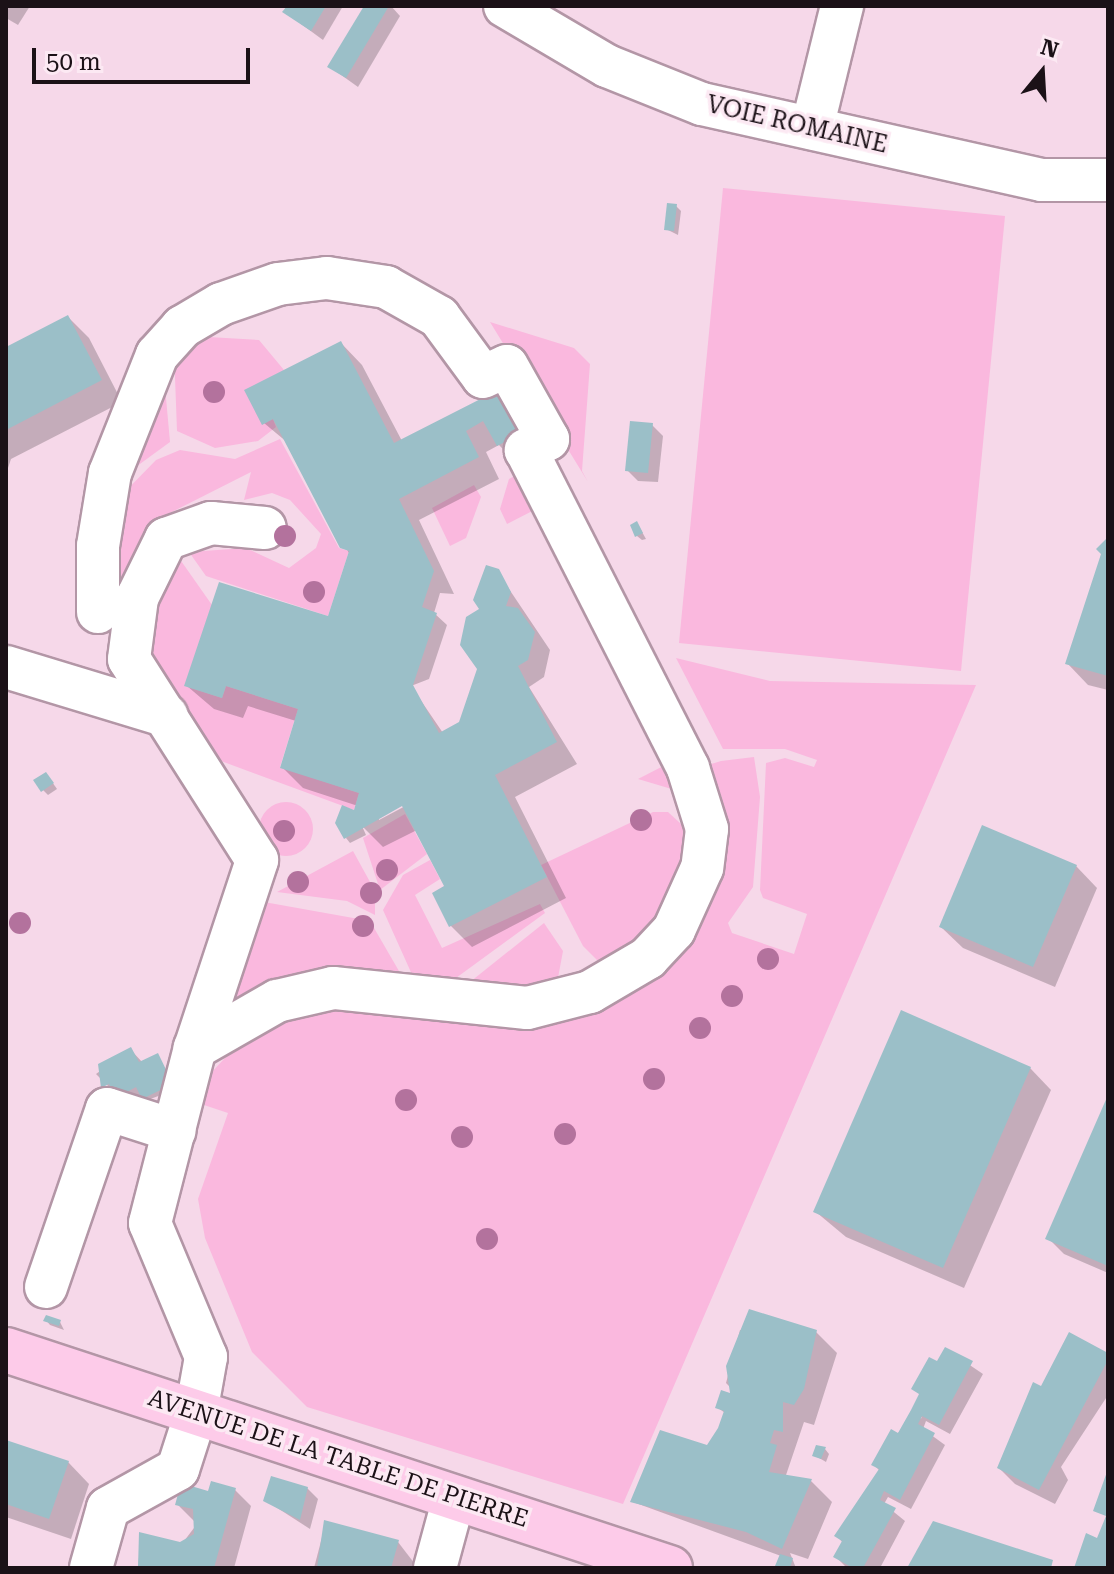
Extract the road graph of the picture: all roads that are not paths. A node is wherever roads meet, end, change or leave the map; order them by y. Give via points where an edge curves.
1 (505, 6) edge
2 (842, 6) edge
3 (812, 128) junction
4 (1108, 180) edge
5 (265, 528) dead end
6 (98, 612) dead end
7 (6, 667) edge
8 (167, 716) junction
9 (195, 1048) junction
10 (175, 1131) junction
11 (46, 1287) dead end
12 (6, 1350) edge
13 (196, 1413) junction
14 (454, 1498) junction
15 (91, 1568) edge
16 (435, 1568) edge
17 (670, 1568) edge

1 - 3 street, VOIE ROMAINE via 640,82
2 - 3 street
3 - 4 street, VOIE ROMAINE via 1042,180
5 - 8 street via 211,523 166,539 137,598 129,659
6 - 9 street via 98,546 110,473 157,355 208,312 278,284 327,278 386,287 439,317 483,377 507,366 548,439 526,450 688,768 707,829 702,868 674,930 648,958 590,992 527,1008 333,988 277,1001
7 - 8 street
8 - 9 street via 257,860
9 - 10 street
10 - 11 street via 107,1109
10 - 13 street via 150,1223 206,1357
12 - 13 main road, AVENUE DE LA TABLE DE PIERRE
13 - 14 main road, AVENUE DE LA TABLE DE PIERRE
13 - 15 street via 178,1469 108,1508
14 - 16 street
14 - 17 main road, AVENUE DE LA TABLE DE PIERRE

